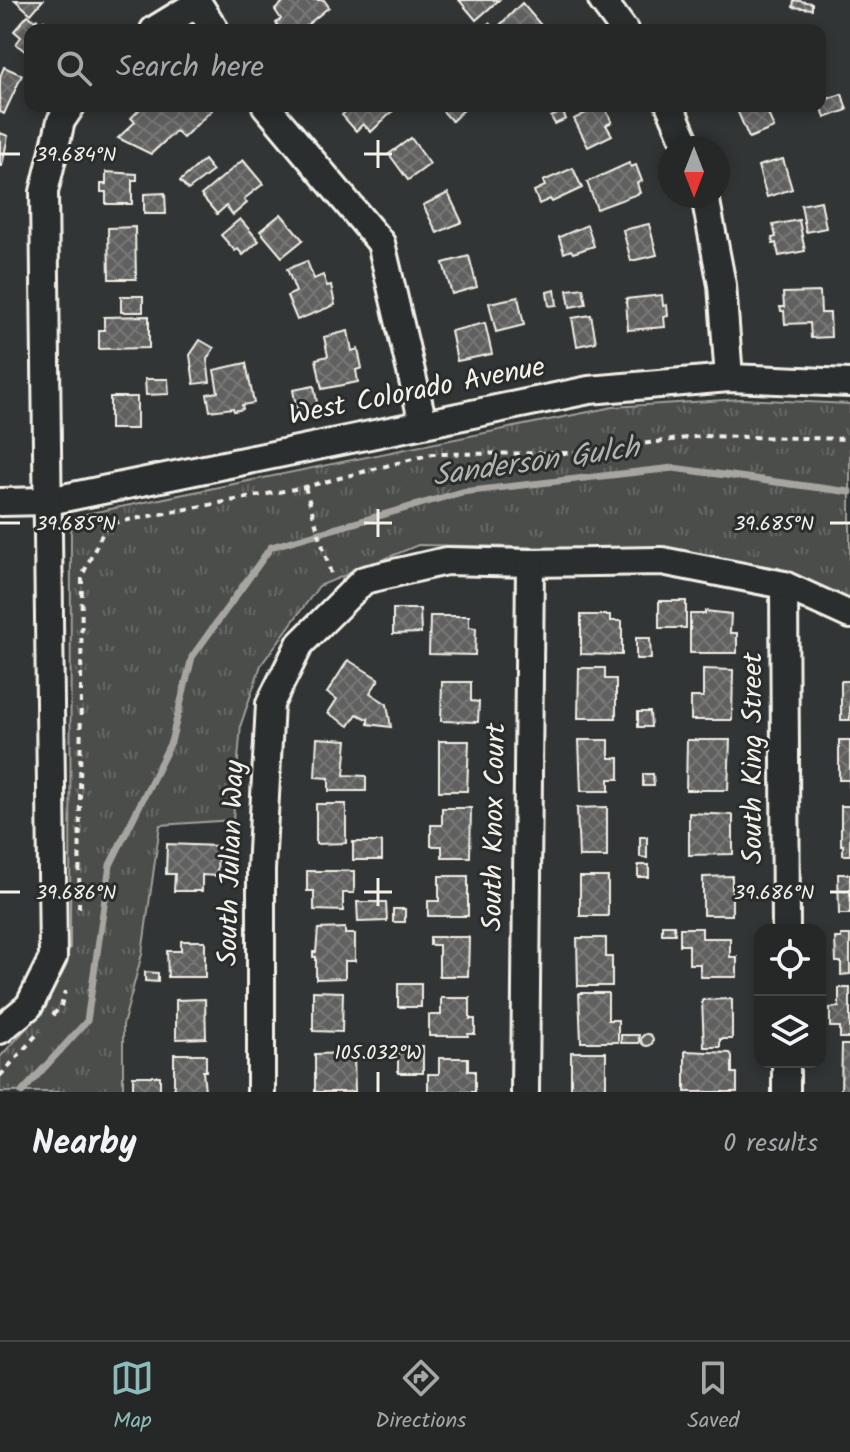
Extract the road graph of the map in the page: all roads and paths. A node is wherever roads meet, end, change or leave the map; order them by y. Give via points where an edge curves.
1 (602, 0) edge
2 (197, 2) edge
3 (163, 24) edge
4 (211, 24) edge
5 (620, 24) edge
6 (67, 112) edge
7 (271, 112) edge
8 (673, 112) edge
9 (683, 136) edge
10 (707, 208) edge
11 (729, 378) junction
12 (850, 383) edge
13 (423, 423) junction
14 (305, 487) dead end
15 (49, 501) junction
16 (0, 502) edge
17 (327, 559) dead end
18 (530, 563) junction
19 (784, 585) junction
20 (850, 615) edge
21 (786, 924) edge
22 (0, 1030) edge
23 (786, 1068) edge
24 (261, 1092) edge
25 (525, 1092) edge
26 (786, 1092) edge

1 - 5 street
2 - 3 street
2 - 4 street
6 - 15 street via 44,192
7 - 13 street via 381,243
8 - 9 street
10 - 11 street via 722,285
11 - 12 street, West Colorado Avenue
11 - 13 street, West Colorado Avenue via 589,390
13 - 15 street, West Colorado Avenue
14 - 17 path
15 - 16 street, West Colorado Avenue
15 - 22 street via 53,958 29,1006
18 - 19 street, South Julian Way via 662,561
18 - 24 street, South Julian Way via 446,561 364,580 300,644 270,704 261,870
18 - 25 street, South Knox Court
19 - 20 street, South Julian Way
19 - 21 street, South King Street
23 - 26 street

